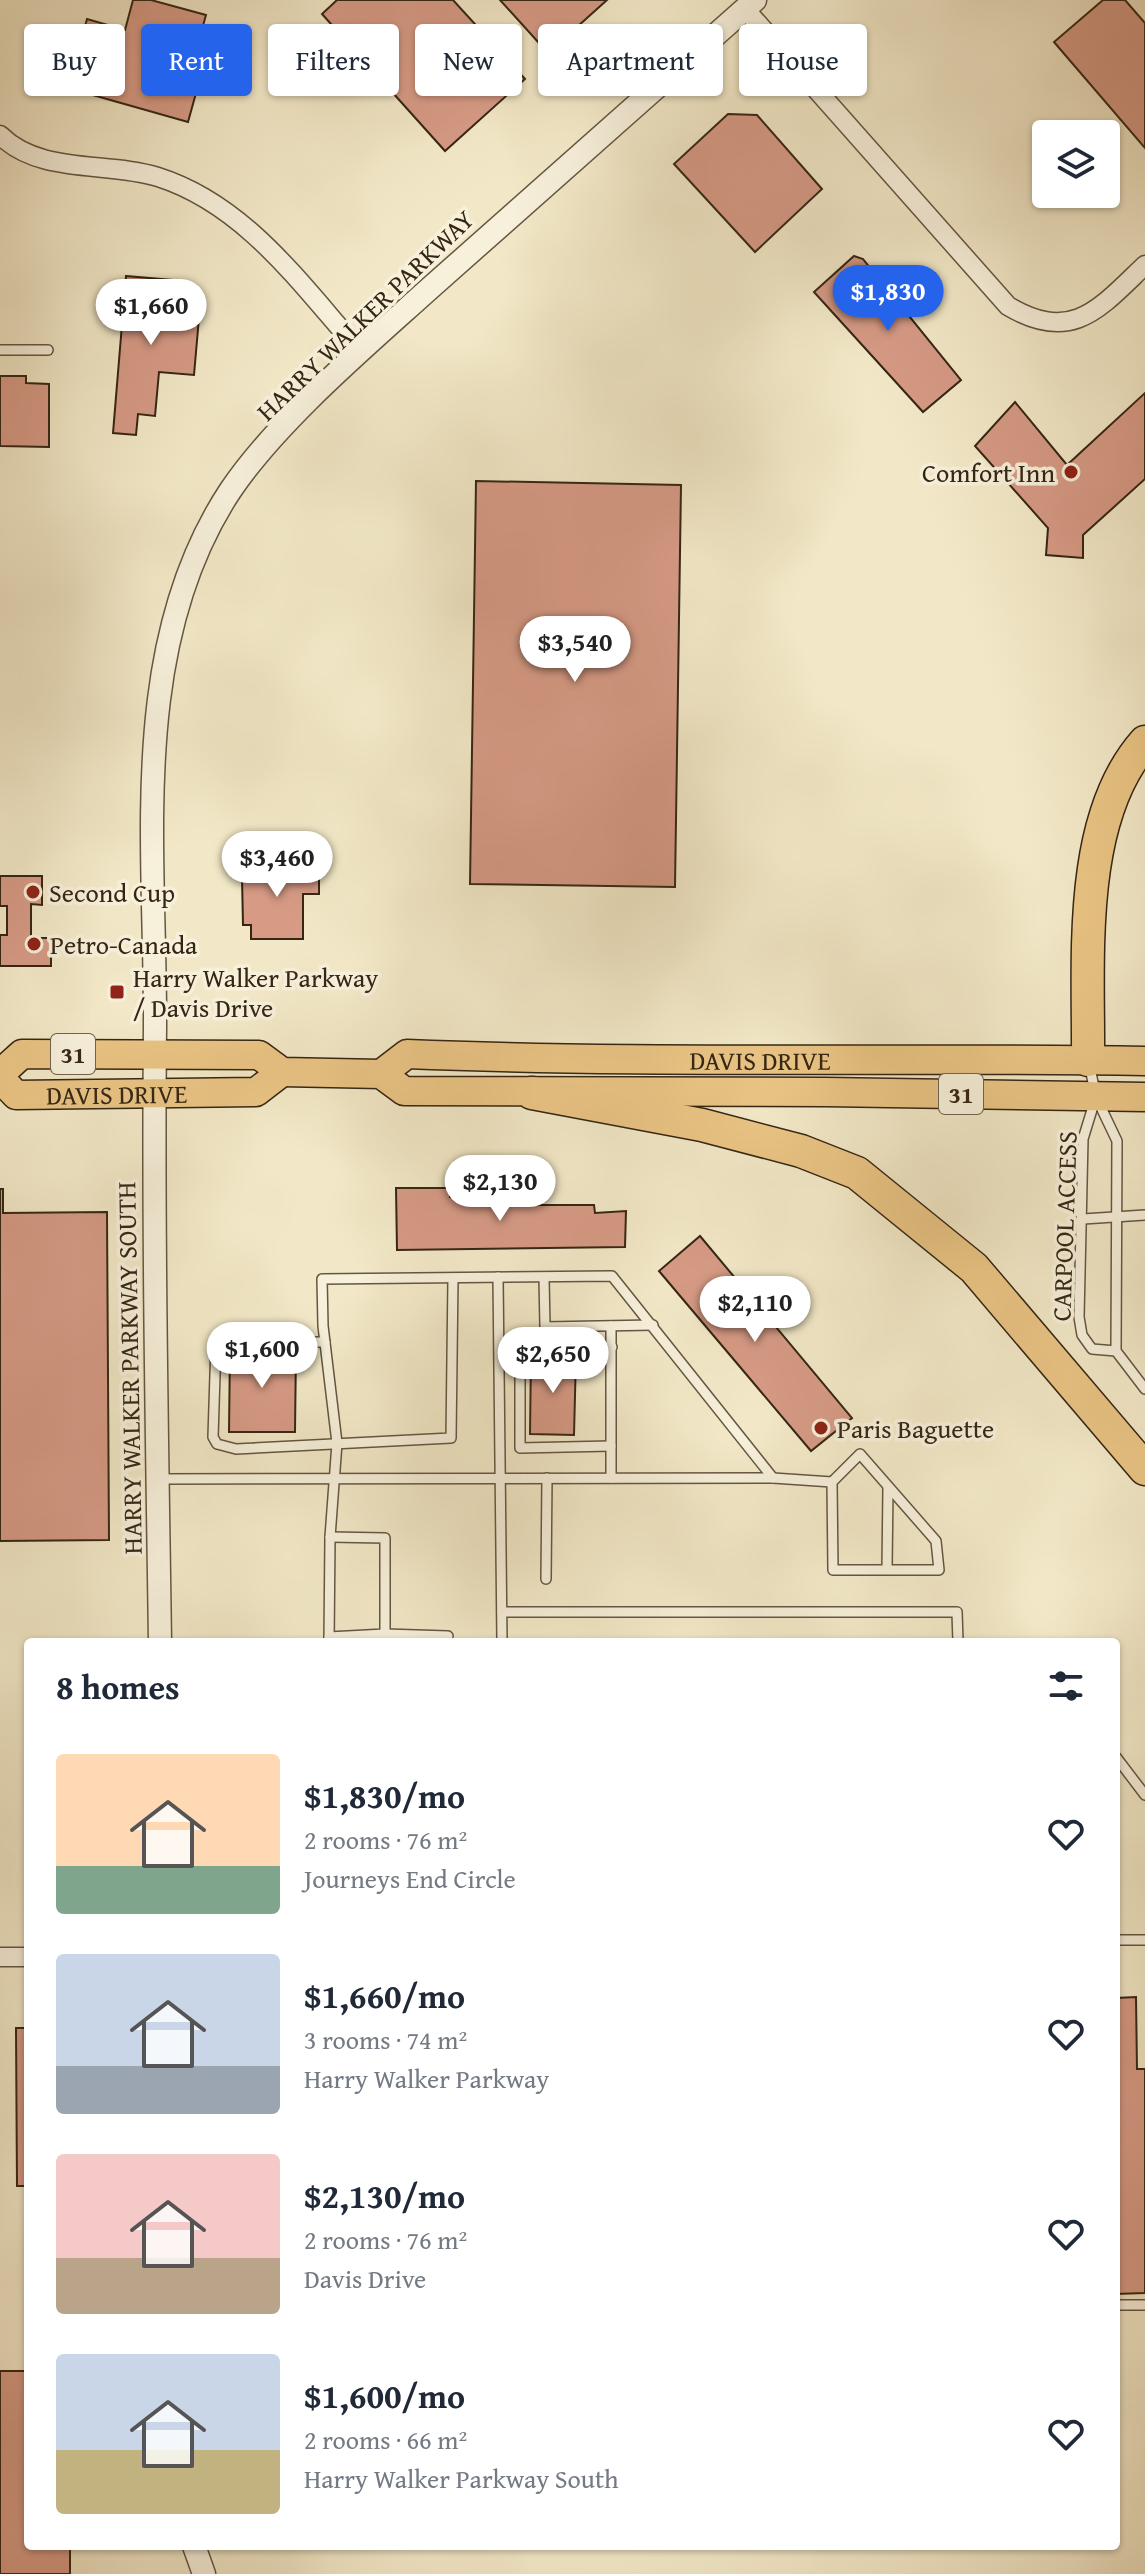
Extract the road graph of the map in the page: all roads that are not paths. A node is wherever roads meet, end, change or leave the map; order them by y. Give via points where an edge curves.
1 (750, 4) edge
2 (0, 135) edge
3 (1145, 265) edge
4 (0, 350) edge
5 (48, 350) dead end
6 (360, 351) junction
7 (1145, 742) edge
8 (154, 1054) junction
9 (1088, 1060) junction
10 (1145, 1061) edge
11 (282, 1072) junction
12 (381, 1074) junction
13 (0, 1076) edge
14 (532, 1093) junction
15 (153, 1094) junction
16 (1096, 1097) junction
17 (1145, 1097) edge
18 (1145, 1215) edge
19 (1083, 1219) junction
20 (1116, 1219) junction
21 (498, 1277) junction
22 (453, 1278) junction
23 (544, 1278) junction
24 (653, 1325) junction
25 (611, 1326) junction
26 (325, 1342) junction
27 (612, 1347) junction
28 (1116, 1351) junction
29 (1145, 1389) edge
30 (337, 1443) junction
31 (611, 1446) junction
32 (1145, 1469) edge
33 (547, 1478) junction
34 (611, 1478) junction
35 (773, 1478) junction
36 (158, 1479) junction
37 (336, 1479) junction
38 (501, 1479) junction
39 (832, 1482) junction
40 (888, 1487) junction
41 (330, 1537) junction
42 (887, 1569) junction
43 (546, 1579) dead end
44 (502, 1612) junction
45 (385, 1634) junction
46 (448, 1636) dead end
47 (160, 1638) edge
48 (329, 1638) edge
49 (340, 1638) edge
50 (502, 1638) edge
51 (958, 1638) edge
52 (1120, 1762) edge
53 (1145, 1795) edge
54 (1120, 1940) edge
55 (1145, 1940) edge
56 (0, 1957) edge
57 (24, 1957) edge
58 (1120, 2305) edge
59 (1145, 2305) edge
60 (195, 2550) edge
61 (204, 2574) edge

1 - 3 street via 1008,306 1055,325 1103,306
1 - 6 street, HARRY WALKER PARKWAY
2 - 6 street via 14,149 34,155 156,176 190,190 253,230
4 - 5 lane
6 - 8 street, HARRY WALKER PARKWAY via 231,490 192,565 172,632 156,721
7 - 9 highway via 1116,787 1097,845
8 - 11 main road, DAVIS DRIVE / 31 via 259,1055
8 - 13 main road, DAVIS DRIVE / 31 via 22,1054
8 - 15 street, HARRY WALKER PARKWAY
9 - 10 main road, DAVIS DRIVE / 31
9 - 12 main road, DAVIS DRIVE / 31 via 562,1061 407,1054
9 - 16 lane
11 - 12 main road, DAVIS DRIVE / 31
11 - 15 main road, DAVIS DRIVE / 31 via 256,1092
12 - 14 main road, DAVIS DRIVE / 31 via 404,1091
13 - 15 main road, DAVIS DRIVE / 31 via 16,1095
14 - 16 main road, DAVIS DRIVE / 31
14 - 32 highway via 702,1125 801,1151 857,1173 974,1268
15 - 36 street, HARRY WALKER PARKWAY SOUTH
16 - 17 main road, DAVIS DRIVE / 31
16 - 19 lane, CARPOOL ACCESS via 1083,1139
16 - 20 lane, CARPOOL ACCESS via 1117,1141
18 - 20 lane
19 - 20 lane
19 - 28 lane, CARPOOL ACCESS via 1082,1335 1092,1349
20 - 28 lane, CARPOOL ACCESS
21 - 22 lane
21 - 23 lane
21 - 38 lane
22 - 26 lane via 322,1279
22 - 30 lane via 451,1438
23 - 24 lane via 612,1276
23 - 25 lane via 545,1327
24 - 25 lane
24 - 35 lane
25 - 27 lane
26 - 30 lane
26 - 30 lane via 216,1343 213,1437 224,1449
27 - 31 lane
27 - 31 lane via 520,1349 520,1448
28 - 29 lane, CARPOOL ACCESS
30 - 37 lane
31 - 34 lane
33 - 34 lane
33 - 38 lane
33 - 43 lane
34 - 35 lane
35 - 39 lane
36 - 37 lane
36 - 47 street, HARRY WALKER PARKWAY SOUTH
37 - 38 lane
37 - 41 lane
38 - 44 lane
39 - 40 lane via 860,1454
39 - 42 lane via 833,1570
40 - 42 lane
40 - 42 lane via 936,1541 939,1570
41 - 45 lane via 385,1538
41 - 48 lane
44 - 50 lane
44 - 51 lane via 957,1612
45 - 46 lane
45 - 49 lane
52 - 53 lane
54 - 55 lane
56 - 57 street
58 - 59 lane
60 - 61 street

